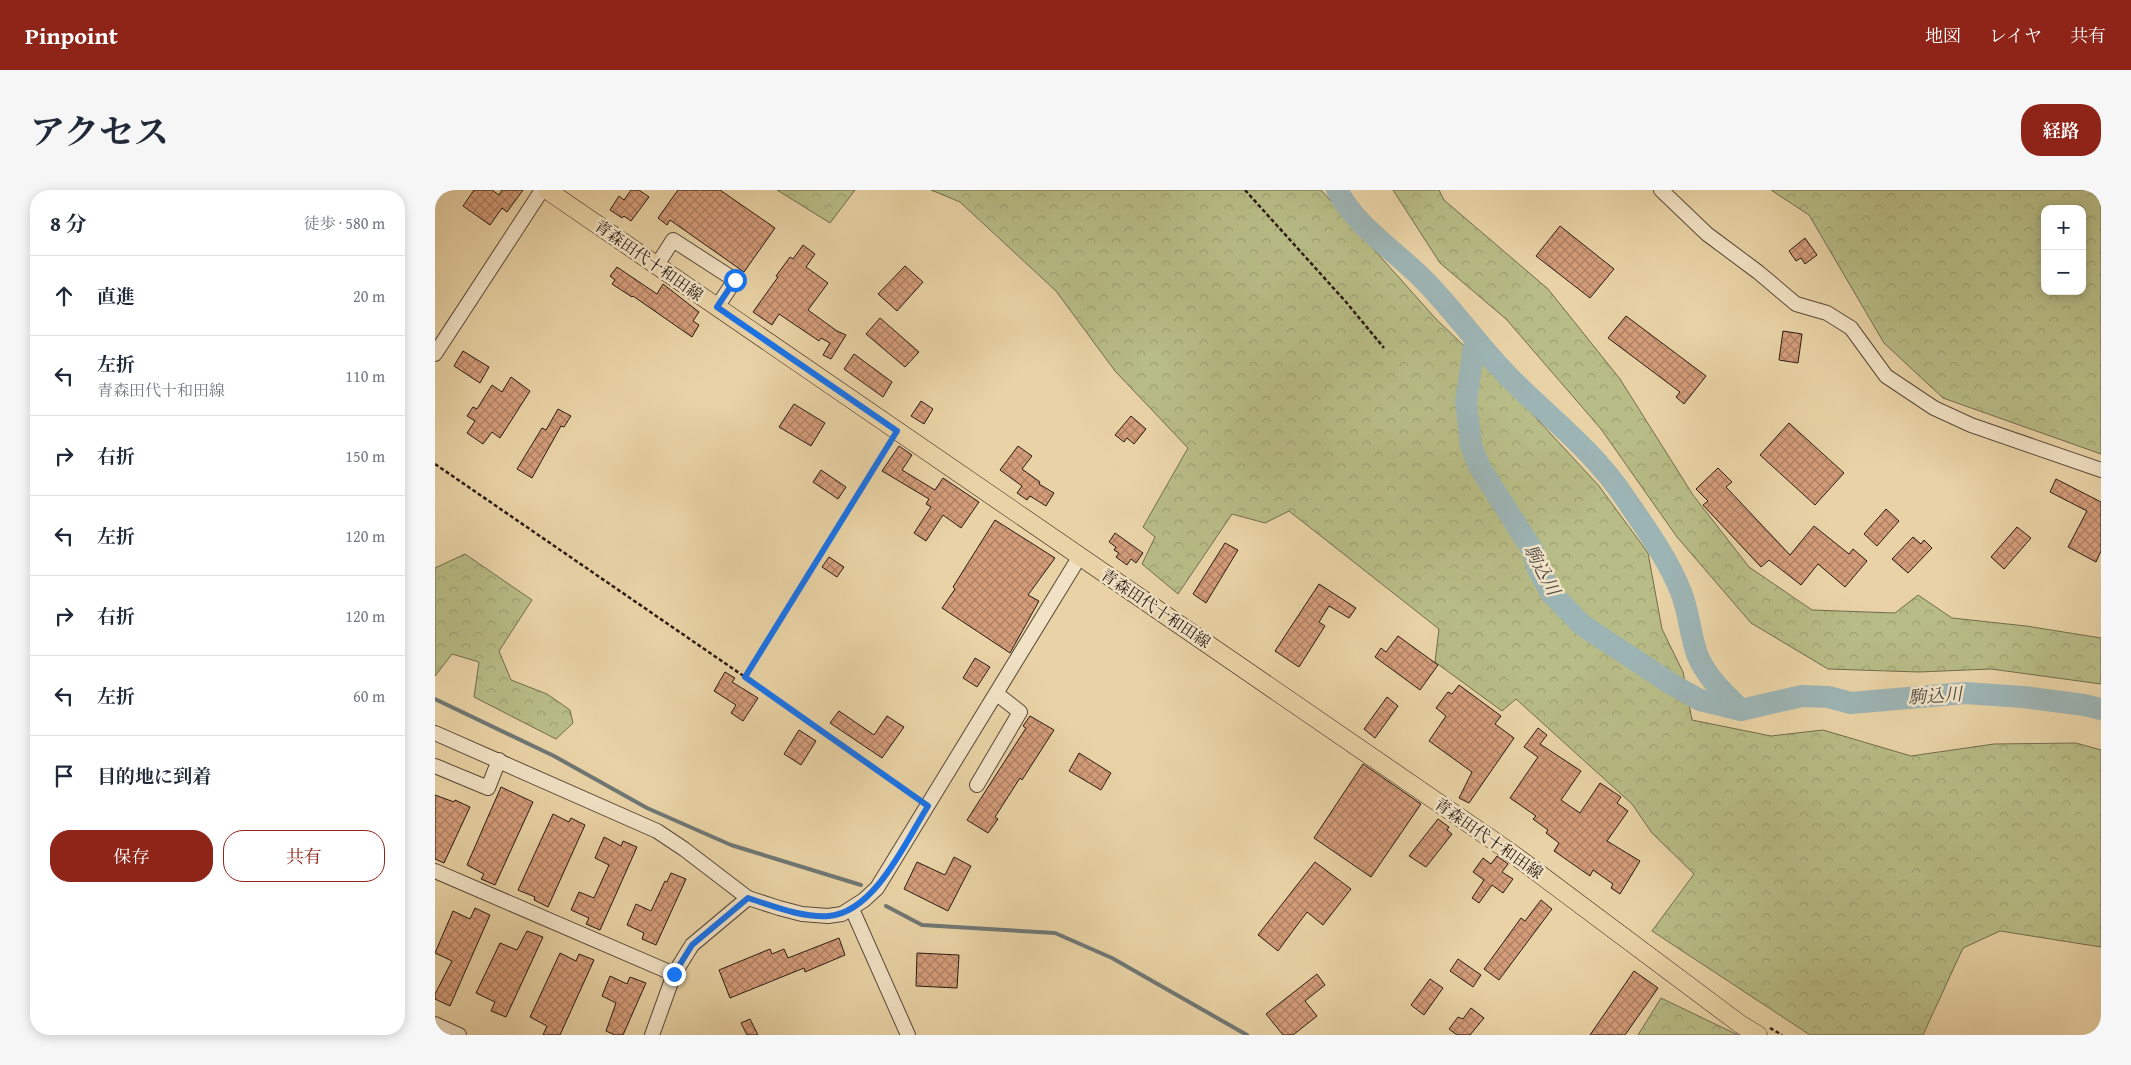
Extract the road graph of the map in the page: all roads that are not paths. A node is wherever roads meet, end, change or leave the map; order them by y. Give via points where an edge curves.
1 (542, 190) edge
2 (547, 190) edge
3 (1661, 190) edge
4 (657, 266) junction
5 (717, 307) junction
6 (435, 354) edge
7 (2101, 470) edge
8 (1079, 556) junction
9 (997, 694) junction
10 (435, 733) edge
11 (499, 760) junction
12 (435, 766) edge
13 (977, 784) dead end
14 (435, 871) edge
15 (748, 898) junction
16 (852, 908) junction
17 (674, 974) junction
18 (435, 1024) edge
19 (459, 1035) edge
20 (651, 1035) edge
21 (909, 1035) edge
22 (1758, 1035) edge

1 - 6 street
2 - 4 main road, 青森田代十和田線
3 - 7 street via 1707,234 1796,304 1827,313 1851,328 1886,376 1934,408 1971,425
4 - 5 main road, 青森田代十和田線
4 - 5 street via 673,240 735,280
5 - 8 main road, 青森田代十和田線
8 - 9 street
8 - 22 main road, 青森田代十和田線 via 1510,852
9 - 13 street via 1020,712
9 - 16 street via 877,888
10 - 11 street
11 - 12 street via 487,788
11 - 15 street via 657,831
14 - 17 street
15 - 16 street via 779,908 828,916 842,914
15 - 17 street via 692,945
16 - 21 street
17 - 20 street
18 - 19 street

